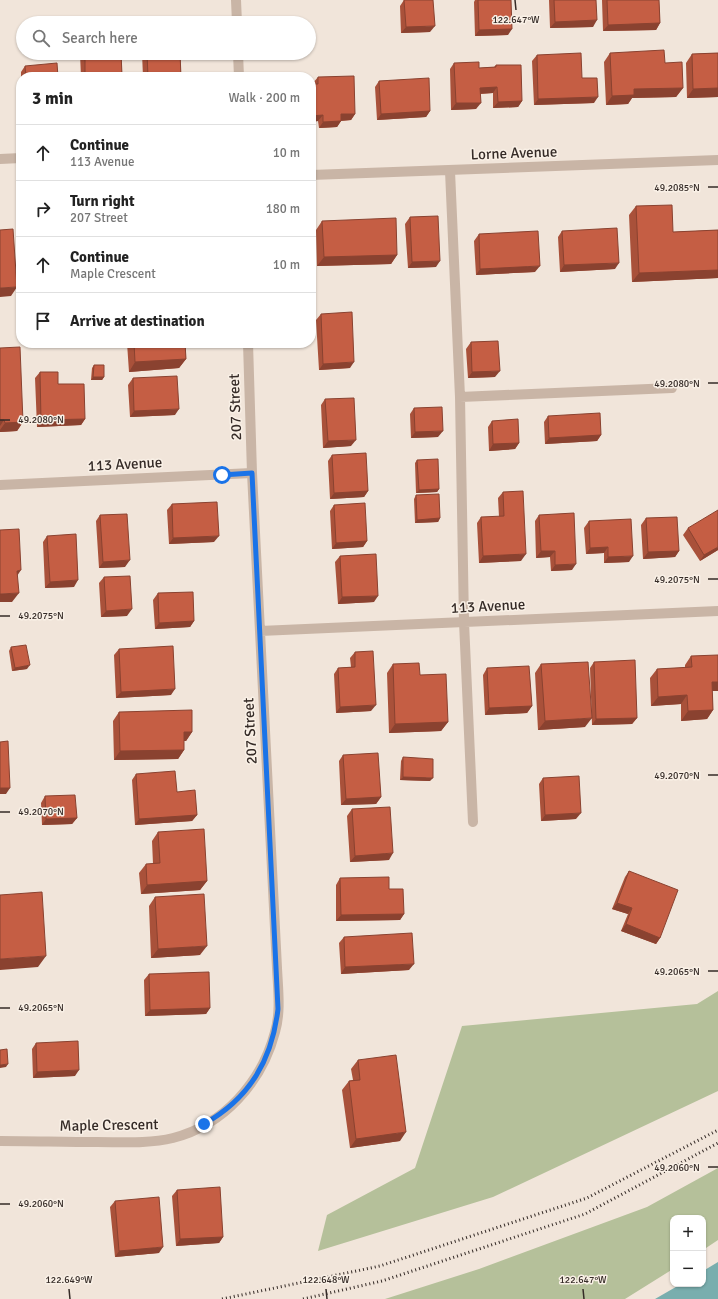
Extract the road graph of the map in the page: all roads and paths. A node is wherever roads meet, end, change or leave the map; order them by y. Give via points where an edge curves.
1 (236, 0) edge
2 (237, 16) edge
3 (238, 60) edge
4 (239, 72) edge
5 (16, 158) edge
6 (0, 159) edge
7 (718, 160) edge
8 (450, 171) junction
9 (316, 175) edge
10 (248, 348) edge
11 (672, 388) dead end
12 (460, 396) junction
13 (252, 473) junction
14 (0, 485) edge
15 (718, 611) edge
16 (464, 622) junction
17 (260, 631) junction
18 (473, 822) dead end
19 (233, 1105) joint
20 (0, 1141) edge

1 - 2 street
3 - 4 street
5 - 6 street
7 - 8 street, Lorne Avenue
8 - 9 street, Lorne Avenue
8 - 12 street
10 - 13 street, 207 Street
11 - 12 street
12 - 16 street
13 - 14 street, 113 Avenue
13 - 17 street, 207 Street
15 - 16 street, 113 Avenue
16 - 17 street, 113 Avenue
16 - 18 street
17 - 19 street, 207 Street via 278,1009 276,1031 260,1071
19 - 20 street, Maple Crescent via 188,1133 158,1140

